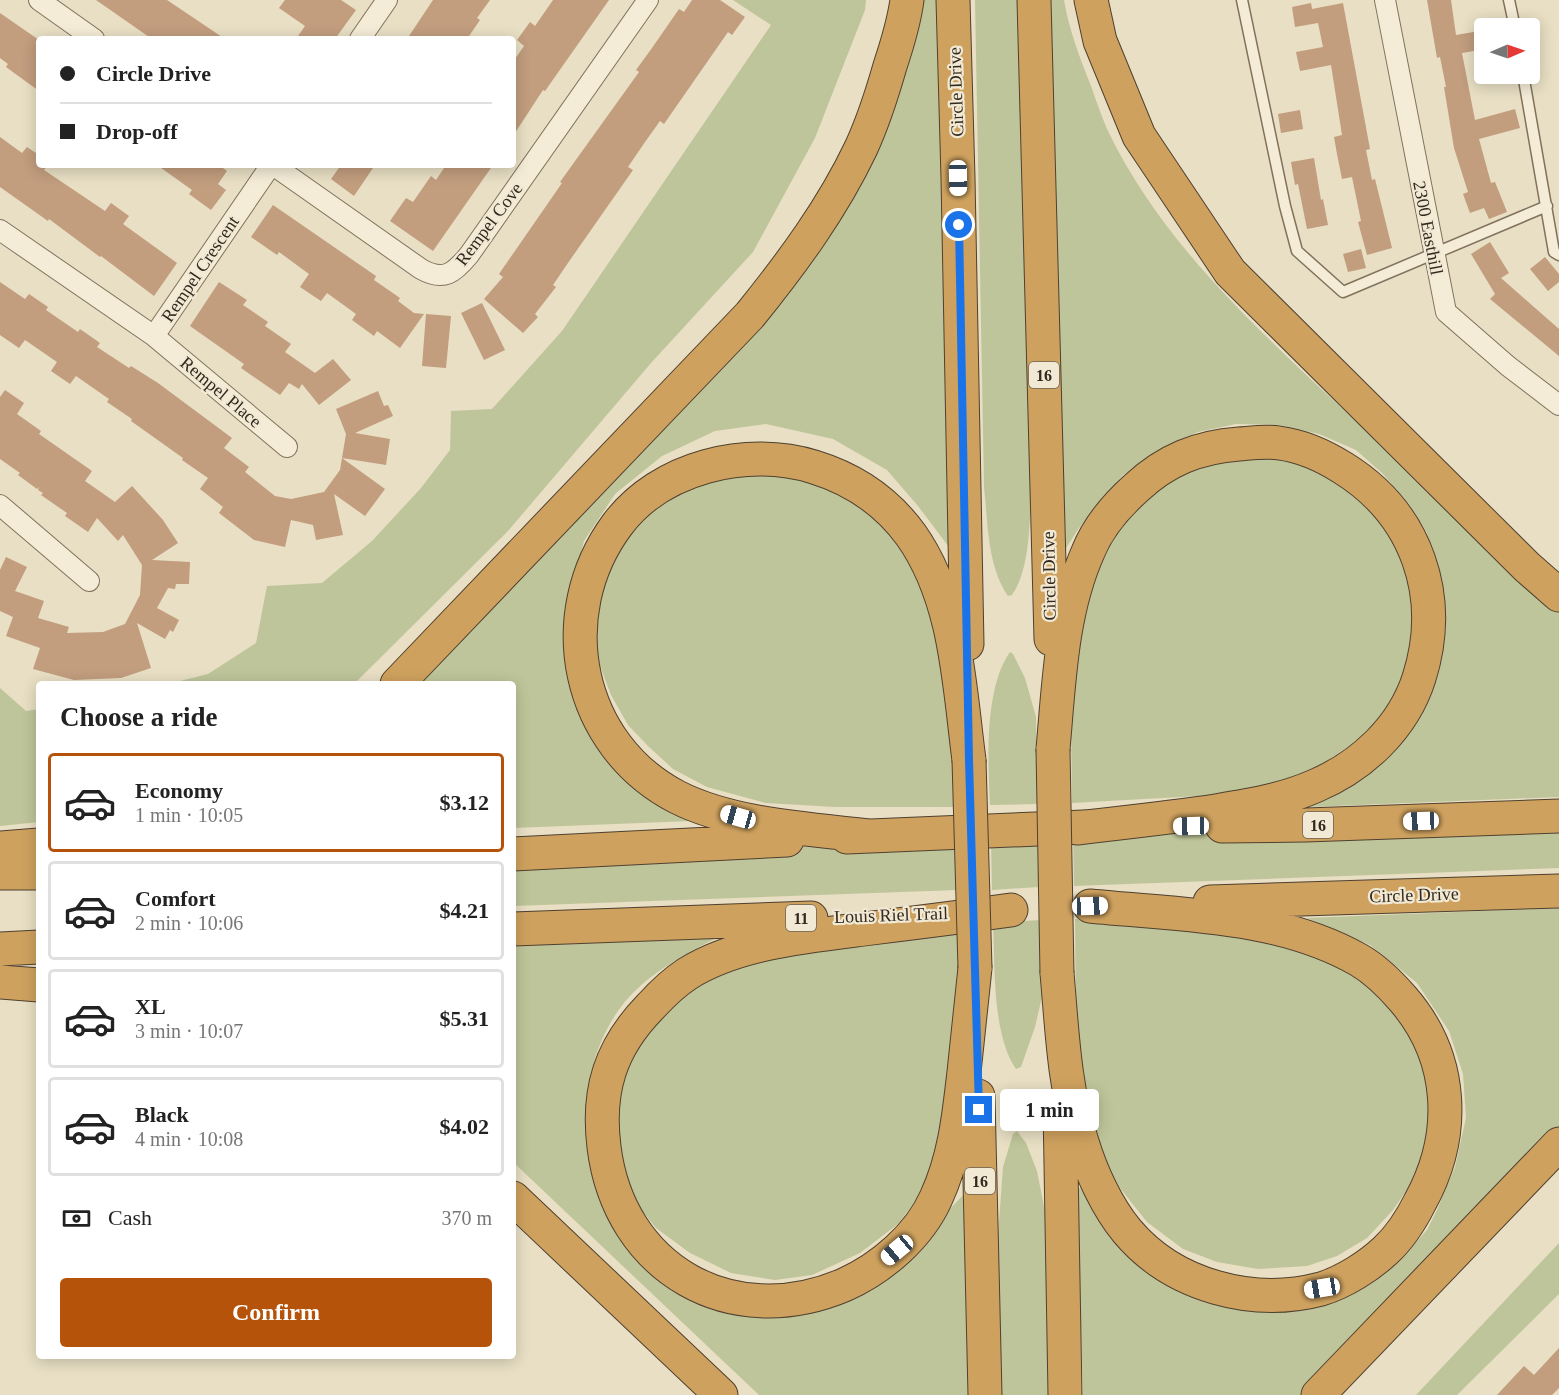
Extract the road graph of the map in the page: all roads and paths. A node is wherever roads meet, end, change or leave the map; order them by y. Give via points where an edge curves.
1 (39, 0) edge
2 (387, 0) edge
3 (648, 0) edge
4 (907, 0) edge
5 (953, 0) edge
6 (1034, 0) edge
7 (1091, 0) edge
8 (1242, 0) edge
9 (1385, 0) edge
10 (1509, 0) edge
11 (1513, 18) edge
12 (90, 36) edge
13 (362, 36) edge
14 (1525, 84) edge
15 (270, 168) edge
16 (276, 168) edge
17 (1547, 206) junction
18 (0, 230) edge
19 (1433, 254) junction
20 (1559, 255) edge
21 (154, 336) junction
22 (1559, 405) edge
23 (287, 447) dead end
24 (0, 504) edge
25 (89, 581) dead end
26 (1559, 594) edge
27 (400, 681) edge
28 (1053, 749) junction
29 (969, 760) junction
30 (1559, 816) edge
31 (1077, 828) junction
32 (869, 836) junction
33 (36, 845) edge
34 (0, 848) edge
35 (516, 854) edge
36 (0, 873) edge
37 (36, 873) edge
38 (1559, 891) edge
39 (1090, 906) junction
40 (1011, 910) junction
41 (516, 929) edge
42 (36, 947) edge
43 (0, 949) edge
44 (975, 968) junction
45 (1057, 973) junction
46 (0, 982) edge
47 (36, 985) edge
48 (1559, 1144) edge
49 (516, 1201) edge
50 (721, 1395) edge
51 (985, 1395) edge
52 (1065, 1395) edge
53 (1318, 1395) edge

1 - 12 street
2 - 13 street
3 - 16 street, Rempel Cove via 469,255 446,275 433,276 421,269
4 - 27 highway via 881,97 861,148 790,265 750,315
5 - 29 highway, Circle Drive / 16
6 - 28 highway, Circle Drive / 16
7 - 26 highway via 1101,41 1139,136 1230,272 1527,567
8 - 19 lane via 1297,251 1343,292
9 - 19 street, 2300 Easthill
10 - 11 lane
14 - 17 lane
15 - 21 street, Rempel Crescent
17 - 19 lane
17 - 20 lane via 1554,252
18 - 21 street, Rempel Crescent
19 - 22 street, 2300 Easthill via 1446,312
21 - 23 street, Rempel Place
24 - 25 street
28 - 31 highway via 1069,611 1088,549 1120,502 1170,461 1218,445 1278,443 1306,449 1358,477 1398,518 1422,568 1429,632 1416,685 1403,712 1380,742 1332,777 1275,800
28 - 45 highway, Circle Drive / 16, bridge
29 - 32 highway via 952,637 936,584 911,536 874,496 824,470 770,458 710,465 650,494 617,524 602,550 584,599 579,627 585,684 613,742 653,783 679,798 773,825
29 - 44 highway, Circle Drive / 16, bridge
30 - 31 highway, 16
31 - 32 highway, 16
32 - 35 highway
33 - 34 highway
36 - 37 highway
38 - 39 highway, Circle Drive
39 - 40 highway, Louis Riel Trail / 11
39 - 45 highway via 1274,927 1339,950 1389,982 1422,1024 1438,1057 1444,1085 1446,1121 1439,1157 1409,1224 1386,1250 1357,1272 1322,1288 1285,1294 1215,1288 1182,1275 1152,1255 1127,1231 1109,1204 1082,1141 1066,1065
40 - 41 highway, Louis Riel Trail / 11
40 - 44 highway via 765,943 709,963 662,994 622,1039 603,1096 602,1129 612,1186 636,1235 673,1272 717,1293 746,1300 800,1299 852,1282 877,1267 918,1226 947,1171 957,1135
42 - 43 highway
44 - 51 highway, 16
45 - 52 highway, 16
46 - 47 highway
48 - 53 highway
49 - 50 highway

